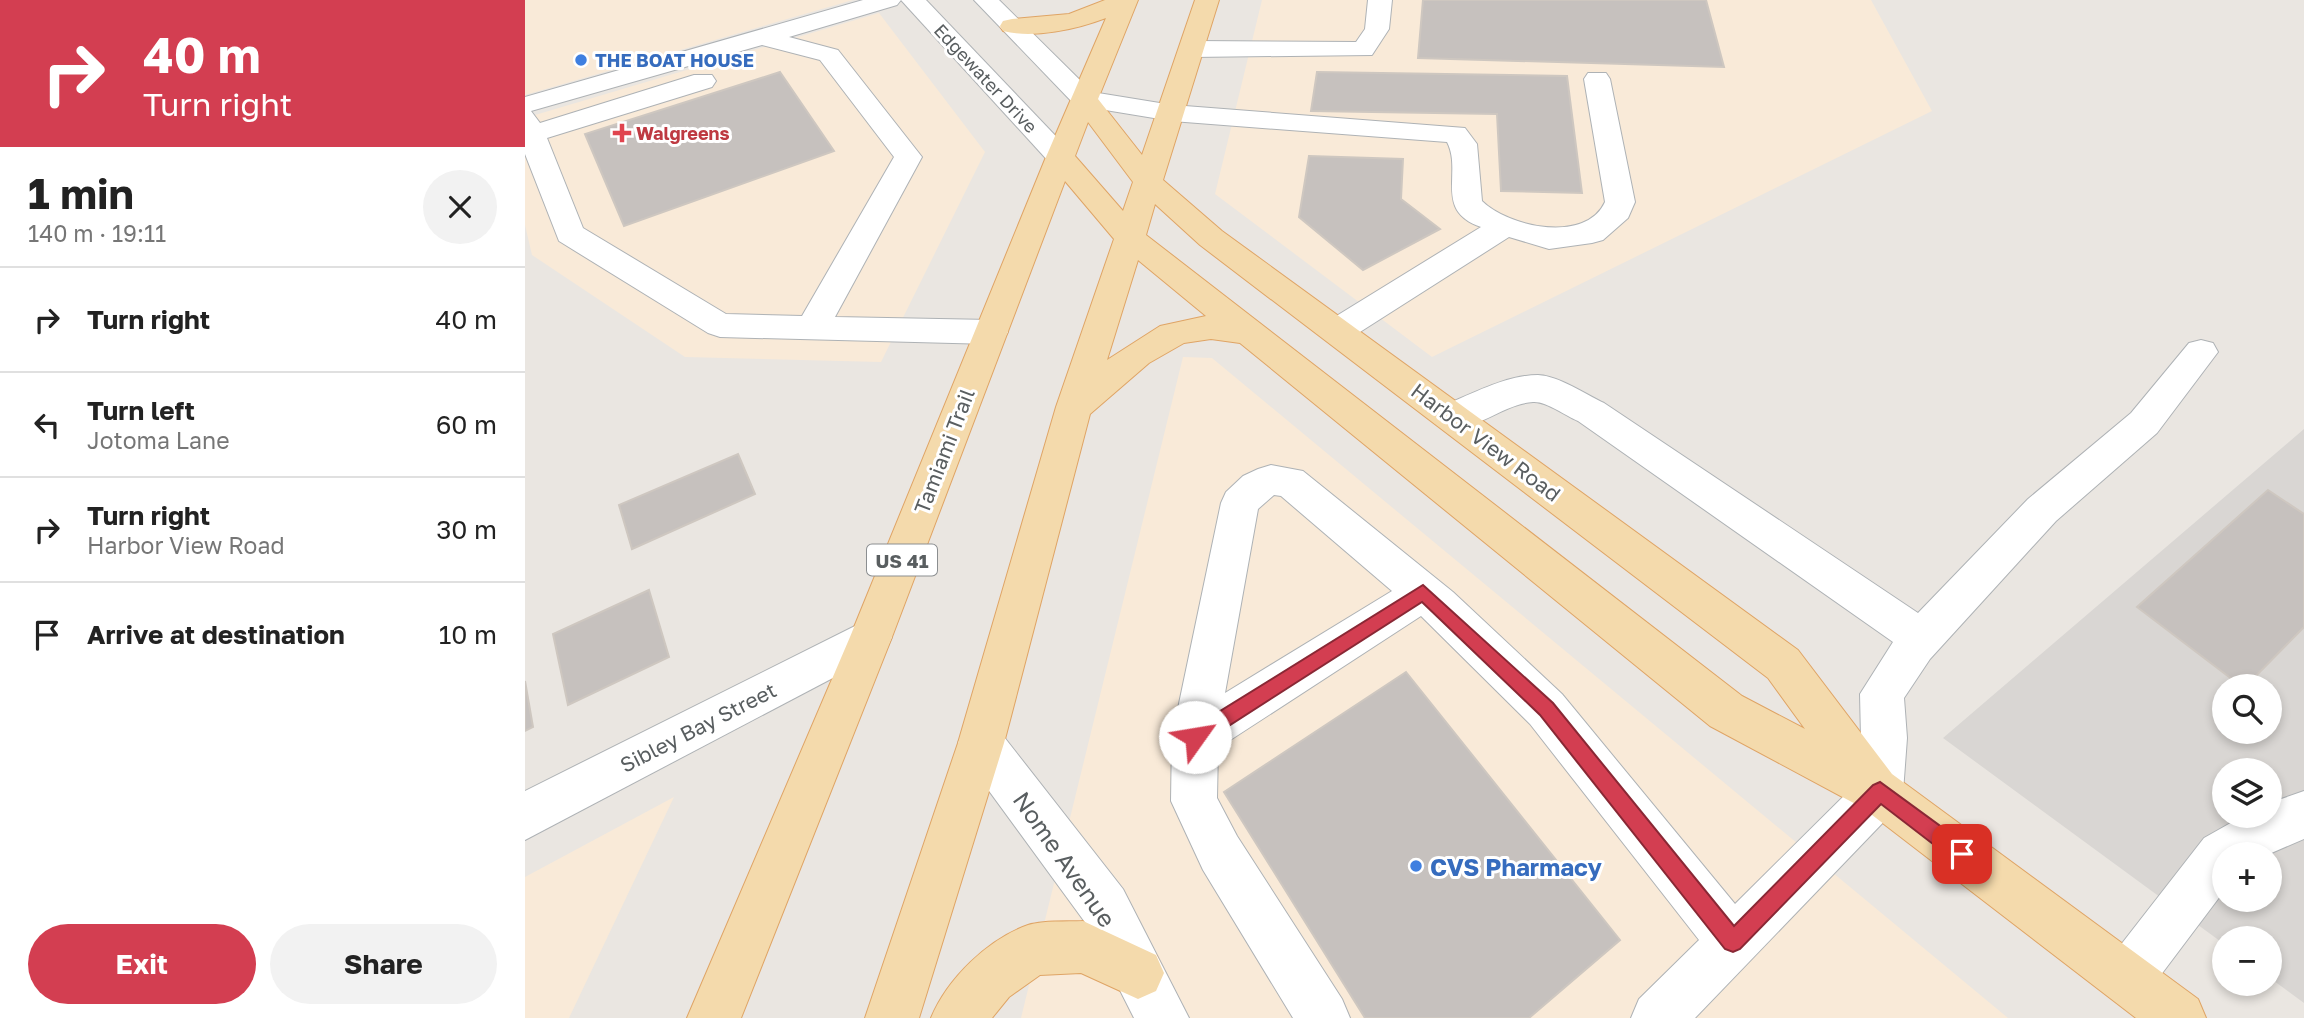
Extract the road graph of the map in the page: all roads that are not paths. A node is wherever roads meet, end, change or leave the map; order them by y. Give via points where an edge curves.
1 (888, 0) edge
2 (913, 0) edge
3 (986, 0) edge
4 (1124, 0) edge
5 (1207, 0) edge
6 (1380, 0) edge
7 (1012, 26) junction
8 (762, 37) junction
9 (805, 49) junction
10 (1192, 49) junction
11 (1597, 79) dead end
12 (1084, 99) junction
13 (1172, 113) junction
14 (529, 126) edge
15 (1060, 157) junction
16 (1150, 184) junction
17 (1506, 225) junction
18 (1130, 238) junction
19 (812, 328) junction
20 (1337, 331) junction
21 (991, 332) junction
22 (1249, 333) junction
23 (2201, 352) dead end
24 (1074, 407) junction
25 (1453, 417) junction
26 (1423, 593) junction
27 (871, 637) junction
28 (1922, 639) junction
29 (1195, 737) junction
30 (981, 743) junction
31 (1880, 792) junction
32 (2304, 815) edge
33 (525, 816) edge
34 (1733, 942) junction
35 (1138, 973) junction
36 (2127, 978) junction
37 (714, 1018) edge
38 (892, 1018) edge
39 (958, 1018) edge
40 (1161, 1018) edge
41 (1323, 1018) edge
42 (1658, 1018) edge
43 (2179, 1018) edge

1 - 8 street
2 - 15 street, Edgewater Drive
3 - 7 street
4 - 7 main road via 1083,19
4 - 12 main road, Tamiami Trail / US 41
5 - 10 main road
6 - 10 street via 1377,29 1363,50
7 - 12 street
8 - 9 street
8 - 14 street
9 - 14 street via 739,70 700,92
9 - 19 street via 829,55 908,157
10 - 13 main road
11 - 17 street via 1620,202 1613,218 1592,233 1549,239
12 - 13 street
12 - 15 main road, Tamiami Trail / US 41
12 - 16 main road, Harbor View Road
13 - 16 main road
13 - 17 street via 1455,134 1463,144 1467,203 1481,217
14 - 19 street via 570,234 720,325
15 - 18 main road, Harbor View Road
15 - 21 main road, Tamiami Trail / US 41
16 - 18 main road
16 - 20 main road, Harbor View Road via 1212,239
17 - 20 street
18 - 22 main road, Harbor View Road
18 - 24 main road
19 - 21 street
20 - 25 main road, Harbor View Road
21 - 27 main road, Tamiami Trail / US 41
22 - 24 main road via 1210,327 1170,336 1135,354
22 - 31 main road, Harbor View Road via 1726,710
23 - 28 street via 2144,423 2042,510
24 - 30 main road
25 - 28 street via 1502,396 1539,388 1580,407
25 - 31 main road, Harbor View Road via 1783,664
26 - 29 street
26 - 29 street via 1290,482 1271,480 1256,487 1240,503
26 - 34 street via 1546,709
27 - 33 street, Sibley Bay Street
27 - 37 main road, Tamiami Trail / US 41
28 - 31 street via 1882,694
29 - 41 street via 1194,801 1220,853
30 - 35 street, Nome Avenue via 1105,907
30 - 38 main road
31 - 34 street
31 - 36 main road, Harbor View Road
32 - 36 street via 2271,827 2221,855
34 - 42 street
35 - 39 main road via 1083,947 1031,950 991,979
35 - 40 street, Nome Avenue
36 - 43 main road, Harbor View Road

